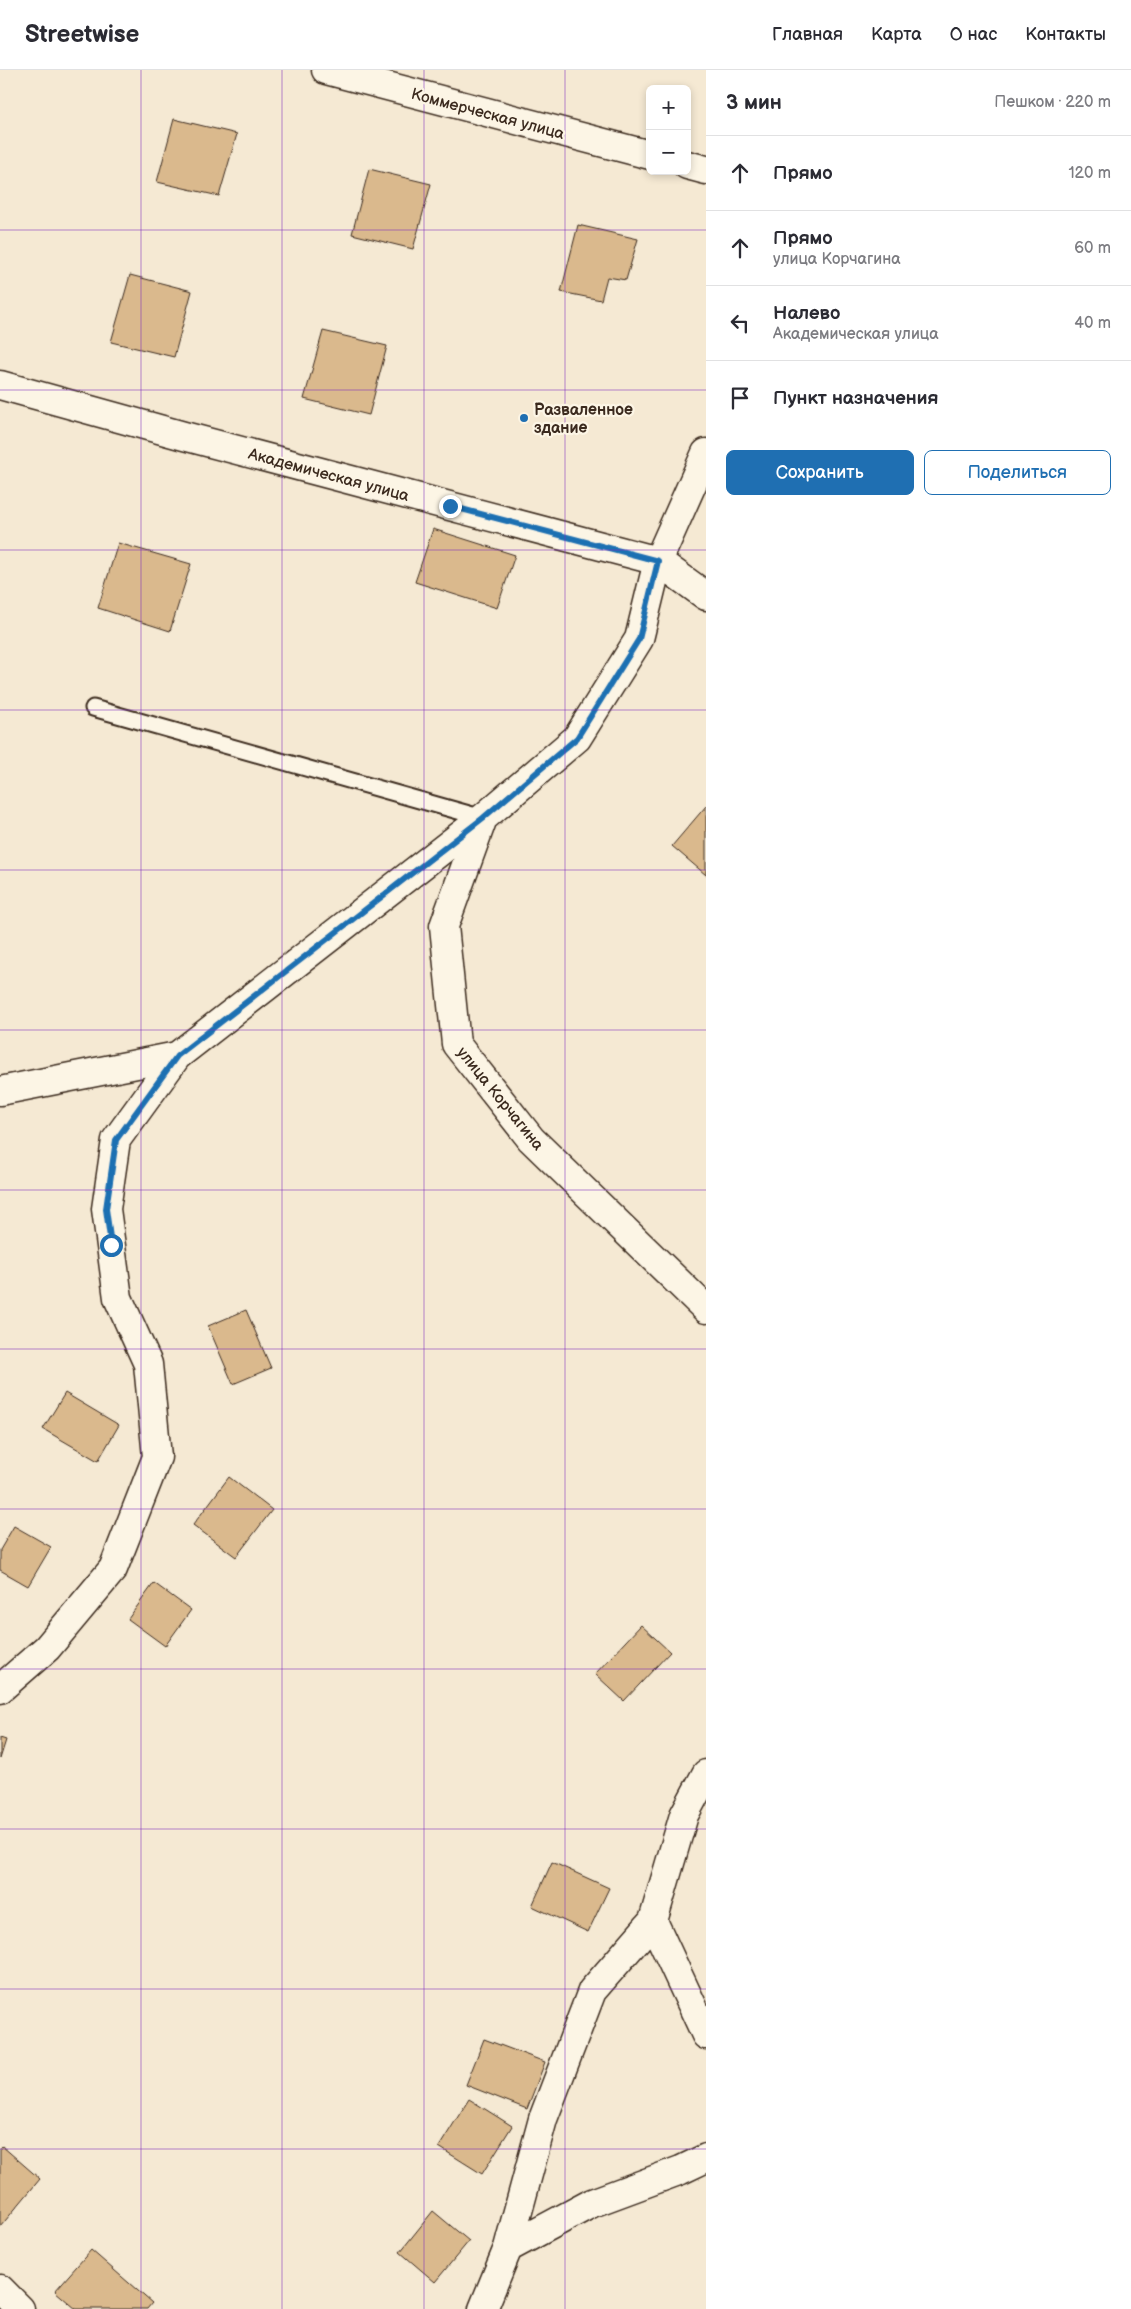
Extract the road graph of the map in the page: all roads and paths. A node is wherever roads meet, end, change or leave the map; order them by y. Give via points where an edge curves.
1 (326, 70) edge
2 (646, 154) edge
3 (691, 166) edge
4 (706, 170) edge
5 (0, 386) edge
6 (706, 453) edge
7 (658, 561) junction
8 (706, 596) edge
9 (94, 708) dead end
10 (483, 818) junction
11 (177, 1056) junction
12 (0, 1091) edge
13 (706, 1309) edge
14 (0, 1689) edge
15 (706, 1774) edge
16 (653, 1921) junction
17 (706, 2035) edge
18 (706, 2158) edge
19 (508, 2248) junction
20 (0, 2288) edge
21 (20, 2309) edge
22 (483, 2309) edge

1 - 2 street, Коммерческая улица
3 - 4 street
5 - 7 street, Академическая улица
6 - 7 street, улица Корчагина
7 - 8 street
7 - 10 street, улица Корчагина via 639,639 577,738
9 - 10 lane
10 - 11 street
10 - 13 street, улица Корчагина via 444,926 456,1044 531,1139
11 - 12 street
11 - 14 street via 116,1140 106,1209 118,1298 148,1364 157,1457 113,1568 46,1648
15 - 16 street via 684,1815
16 - 17 street
16 - 19 street via 592,1991 543,2119
18 - 19 street via 592,2203
19 - 22 street
20 - 21 street

